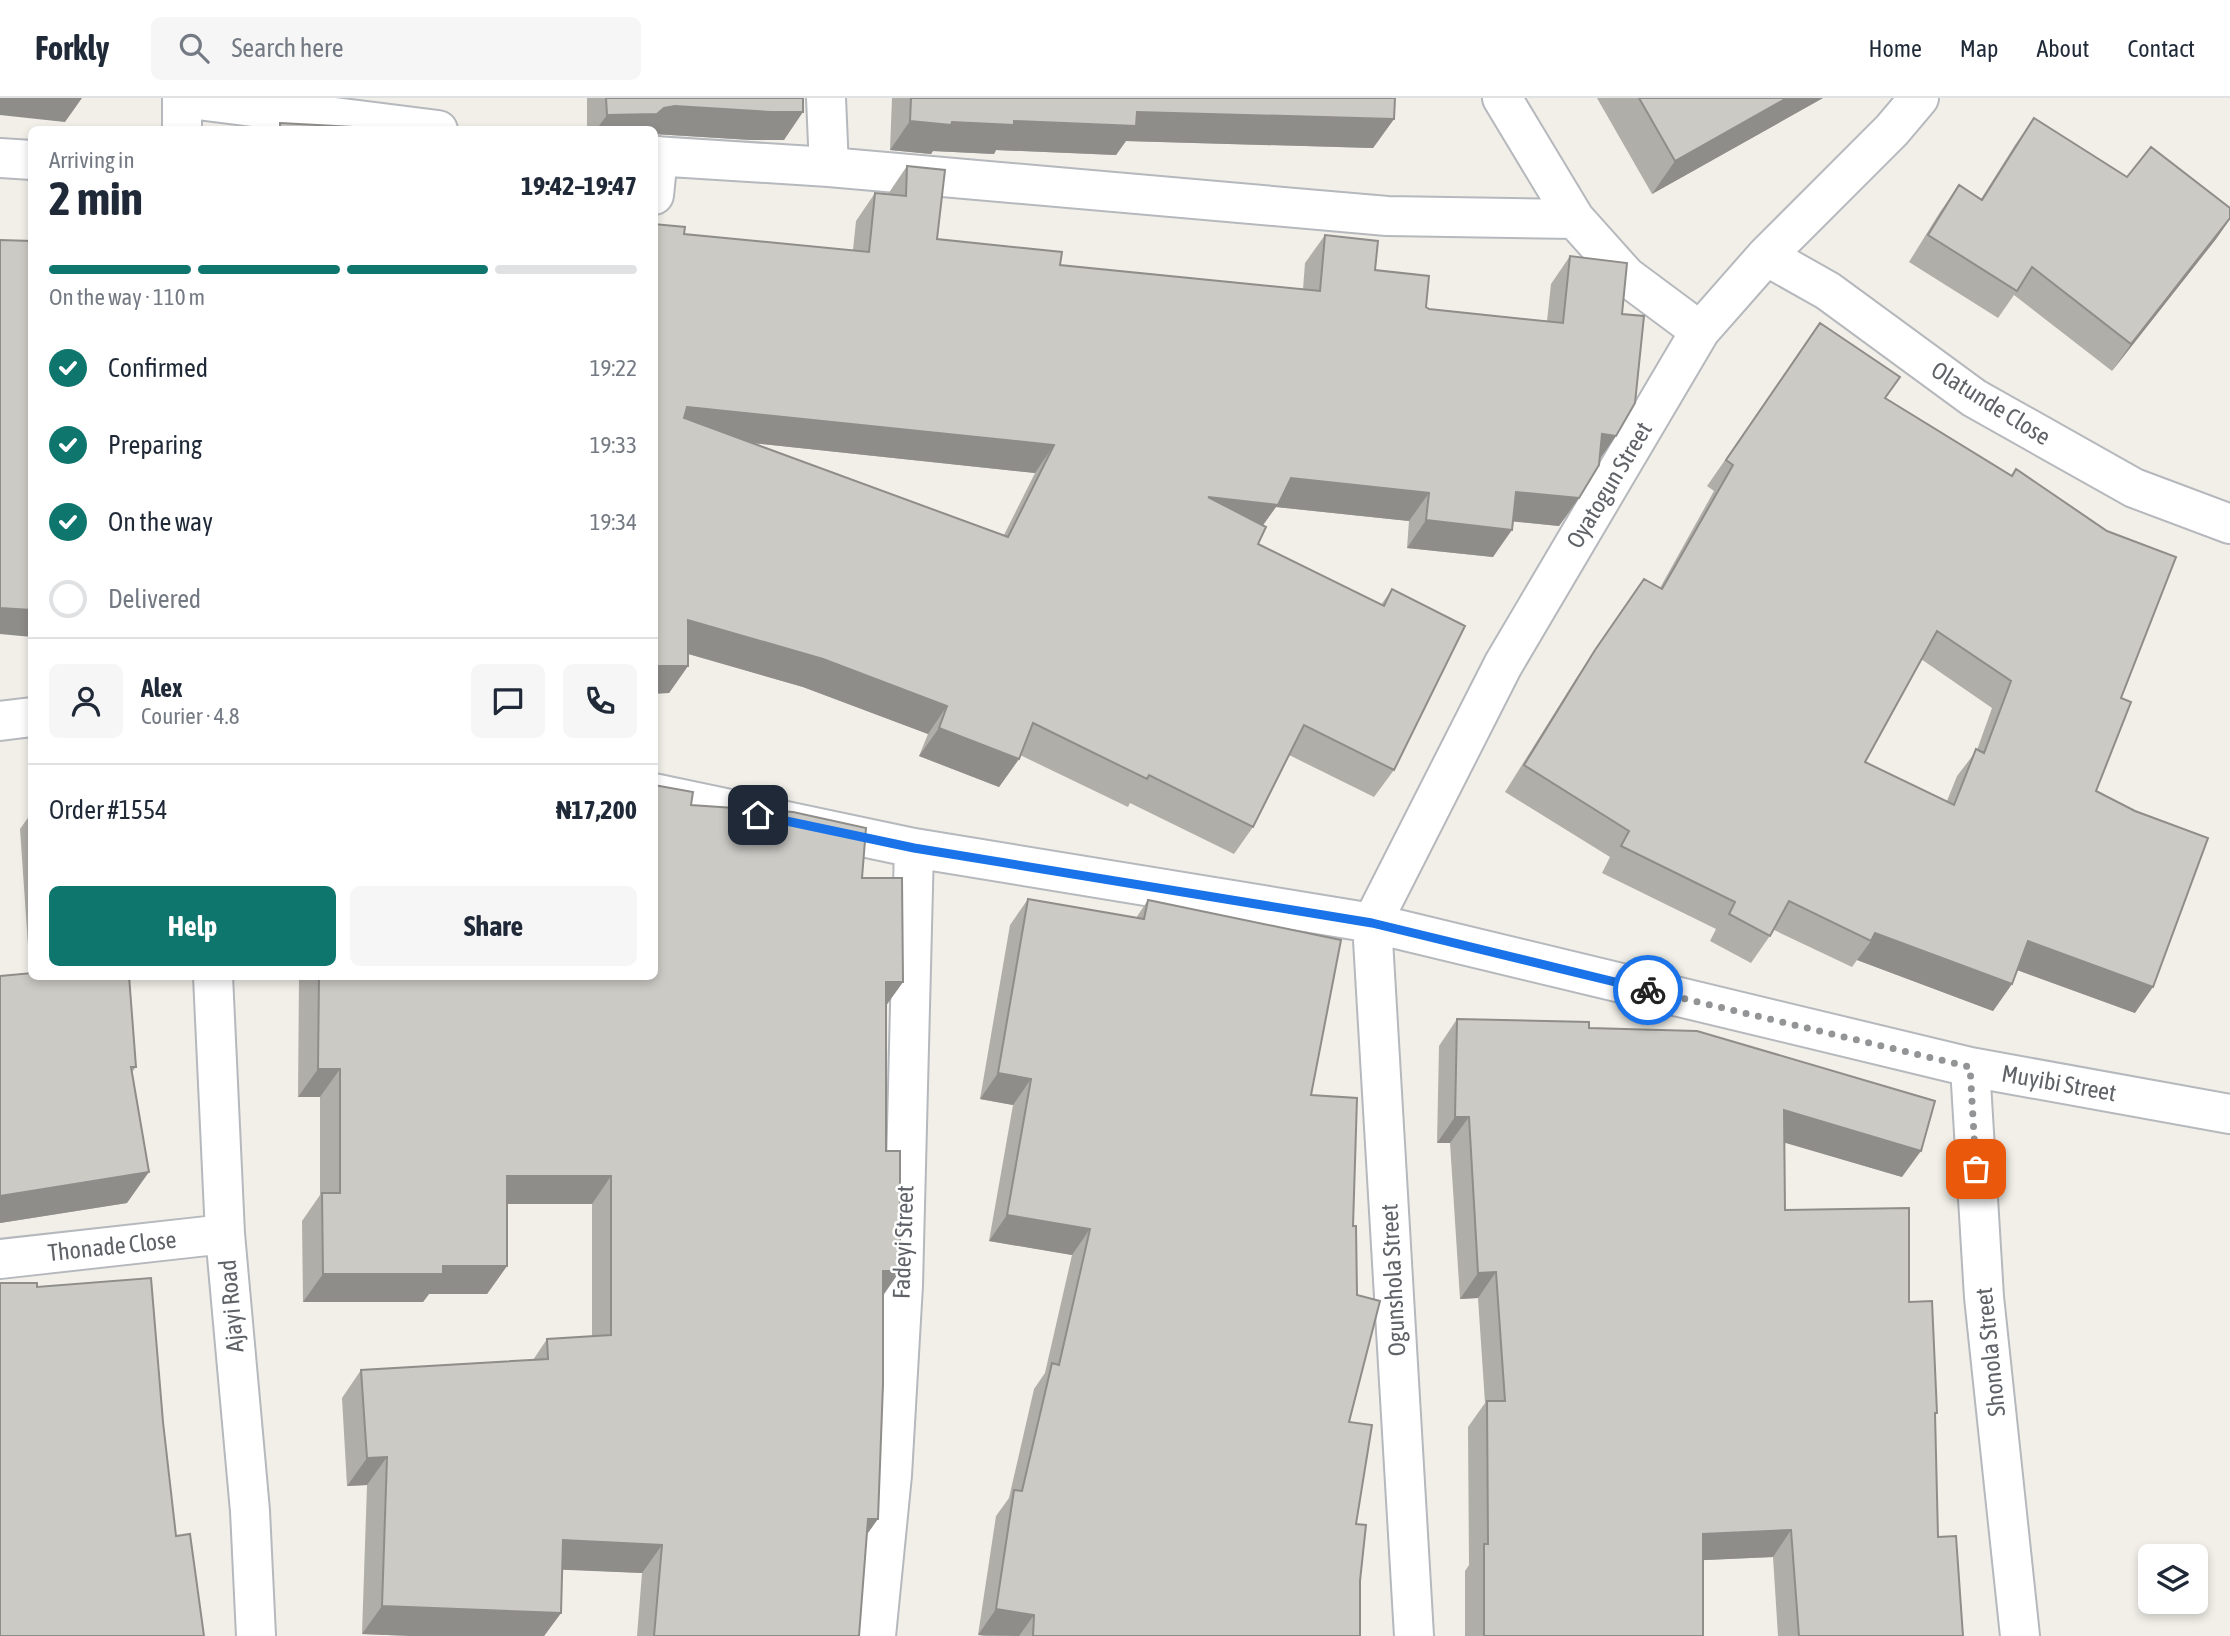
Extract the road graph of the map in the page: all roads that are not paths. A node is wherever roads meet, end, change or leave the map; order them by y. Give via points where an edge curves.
1 (182, 98) edge
2 (826, 98) edge
3 (1502, 98) edge
4 (1919, 98) edge
5 (182, 126) edge
6 (406, 126) edge
7 (658, 156) edge
8 (0, 158) edge
9 (28, 160) edge
10 (829, 167) junction
11 (1575, 219) junction
12 (1766, 256) junction
13 (1700, 331) junction
14 (2230, 524) edge
15 (28, 718) edge
16 (0, 721) edge
17 (658, 794) edge
18 (914, 848) junction
19 (1372, 923) junction
20 (213, 980) edge
21 (1970, 1067) junction
22 (2230, 1114) edge
23 (225, 1234) junction
24 (0, 1259) edge
25 (256, 1636) edge
26 (876, 1636) edge
27 (1414, 1636) edge
28 (2020, 1636) edge

1 - 5 street
1 - 6 street
2 - 10 street
3 - 11 street
4 - 12 street, Oyatogun Street
7 - 10 street
8 - 9 street
10 - 11 street via 1387,216
11 - 13 street via 1626,276
12 - 13 street, Oyatogun Street
12 - 14 street, Olatunde Close via 1828,290 1974,398 2134,488
13 - 19 street, Oyatogun Street via 1503,665
15 - 16 street
17 - 18 street, Muyibi Street
18 - 19 street, Muyibi Street
18 - 26 street, Fadeyi Street via 903,1285 892,1475
19 - 21 street, Muyibi Street
19 - 27 street, Ogunshola Street
20 - 23 street, Ajayi Road
21 - 22 street, Muyibi Street
21 - 28 street, Shonola Street via 1984,1297
23 - 24 street, Thonade Close
23 - 25 street, Ajayi Road via 250,1511

